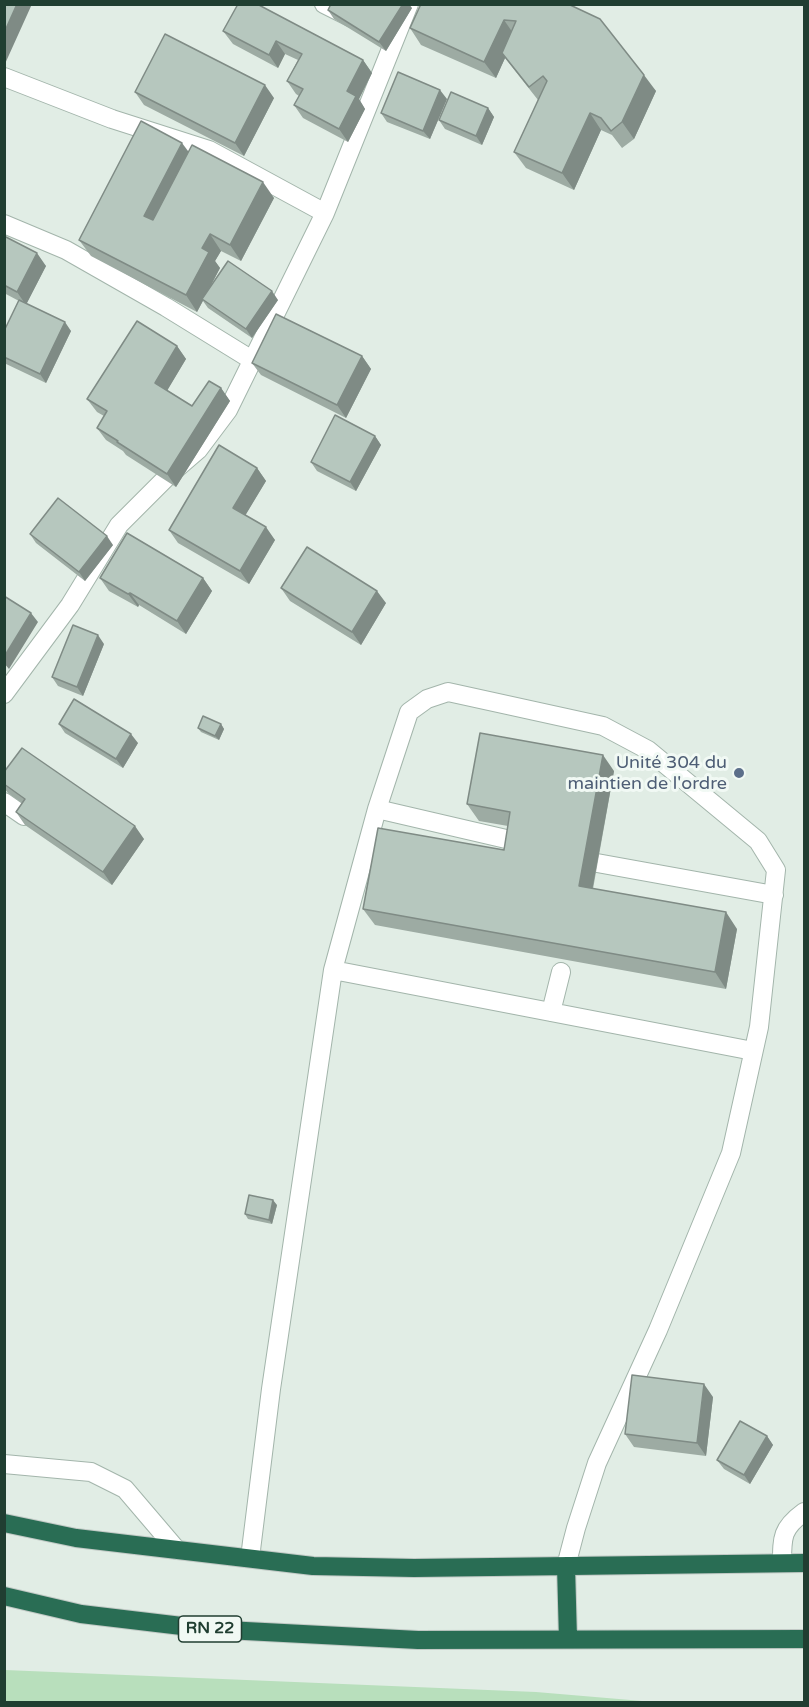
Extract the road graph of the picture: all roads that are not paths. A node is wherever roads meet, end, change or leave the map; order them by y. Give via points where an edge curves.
1 (324, 4) edge
2 (409, 4) edge
3 (364, 24) edge
4 (4, 77) edge
5 (325, 213) junction
6 (4, 224) edge
7 (252, 360) junction
8 (4, 694) edge
9 (4, 802) edge
10 (376, 809) junction
11 (24, 816) edge
12 (519, 842) edge
13 (597, 863) dead end
14 (774, 895) junction
15 (333, 970) junction
16 (561, 972) dead end
17 (551, 1012) junction
18 (753, 1051) junction
19 (4, 1464) edge
20 (804, 1512) edge
21 (4, 1523) edge
22 (177, 1550) junction
23 (249, 1558) junction
24 (782, 1563) junction
25 (804, 1563) edge
26 (566, 1566) junction
27 (4, 1596) edge
28 (568, 1639) junction
29 (804, 1639) edge

1 - 3 street
2 - 5 street via 390,35
4 - 5 street via 112,119 209,150
5 - 7 street
6 - 7 street via 66,250
7 - 8 street via 228,410 198,450 119,525 70,605
9 - 11 street
10 - 12 street
10 - 14 street via 409,712 427,699 448,692 603,726 648,750 758,841 776,870
10 - 15 street
13 - 14 street
14 - 18 street
15 - 17 street
15 - 23 street
16 - 17 street
17 - 18 street
18 - 26 street via 731,1153 658,1330 597,1463
19 - 22 street via 91,1472 125,1489
20 - 24 street via 792,1521 782,1539
21 - 22 highway via 76,1538
22 - 23 highway
23 - 26 highway via 324,1567
24 - 25 highway
24 - 26 highway
26 - 28 highway
27 - 28 highway, RN 22 via 81,1614 207,1629 418,1640
28 - 29 highway, RN 22

